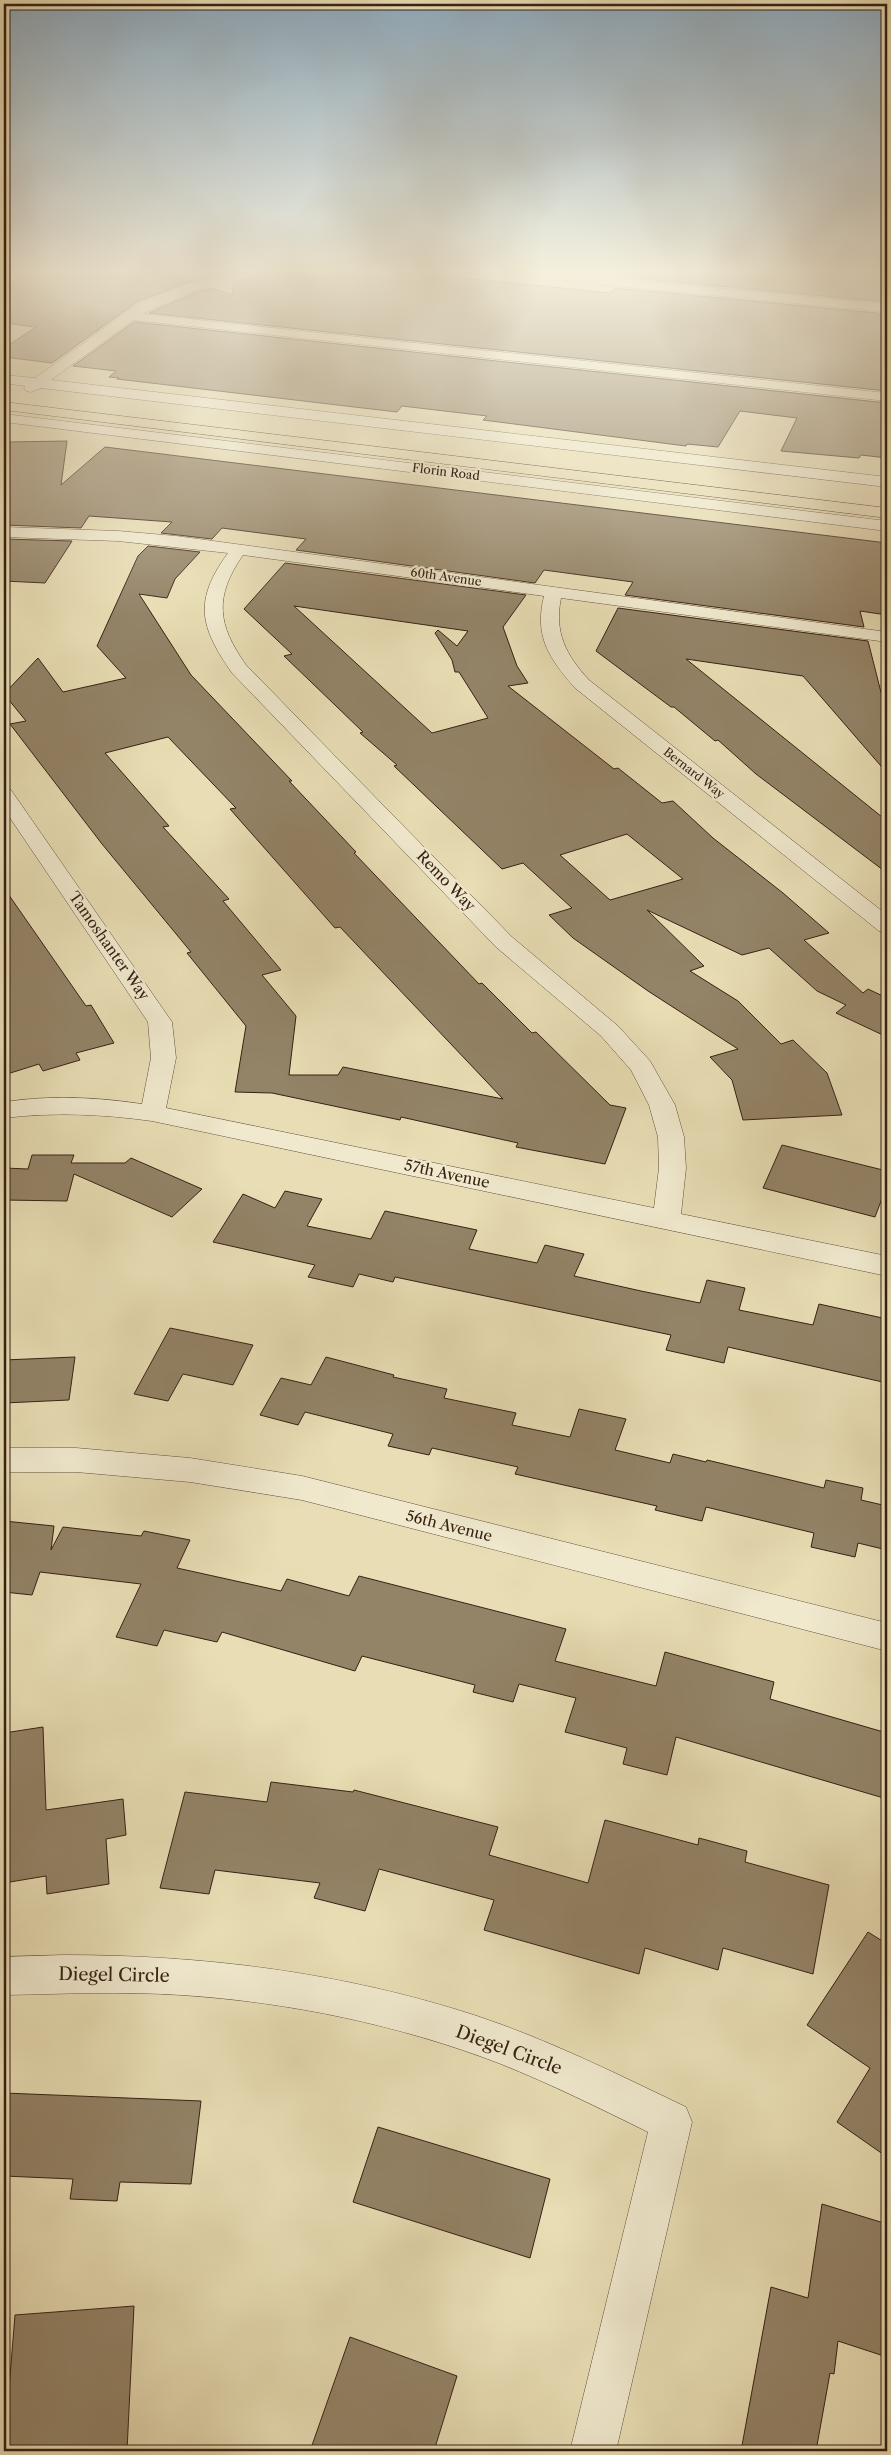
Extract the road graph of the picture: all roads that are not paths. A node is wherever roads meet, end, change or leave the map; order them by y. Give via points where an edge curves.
1 (31, 388) edge
2 (76, 388) edge
3 (799, 388) edge
4 (23, 394) junction
5 (887, 397) edge
6 (4, 406) edge
7 (887, 482) edge
8 (887, 497) edge
9 (887, 513) edge
10 (887, 526) edge
11 (4, 532) edge
12 (239, 549) junction
13 (554, 592) junction
14 (887, 637) edge
15 (4, 794) edge
16 (887, 926) edge
17 (4, 1110) edge
18 (152, 1112) junction
19 (666, 1220) junction
20 (887, 1266) edge
21 (4, 1460) edge
22 (887, 1637) edge
23 (4, 1976) edge
24 (592, 2451) edge

1 - 4 street
2 - 7 street
3 - 5 street
4 - 6 main road, Florin Road
4 - 8 main road, Florin Road
6 - 9 main road, Florin Road
6 - 10 street, Florin Road
11 - 12 street, 60th Avenue via 118,536
12 - 13 street, 60th Avenue
12 - 19 street, Remo Way via 219,578 213,594 214,624 222,646 239,668 515,952 602,1025 631,1054 654,1086 668,1122 674,1171
13 - 14 street, 60th Avenue
13 - 16 street, Bernard Way via 548,611 551,639 564,665 582,684
15 - 18 street, Tamoshanter Way via 160,1022 165,1068
17 - 18 street, 57th Avenue via 67,1105
18 - 19 street, 57th Avenue
19 - 20 street, 57th Avenue
21 - 22 street, 56th Avenue via 76,1460 190,1470 302,1488
23 - 24 street, Diegel Circle via 156,1974 256,1984 376,2007 474,2035 555,2067 671,2122

